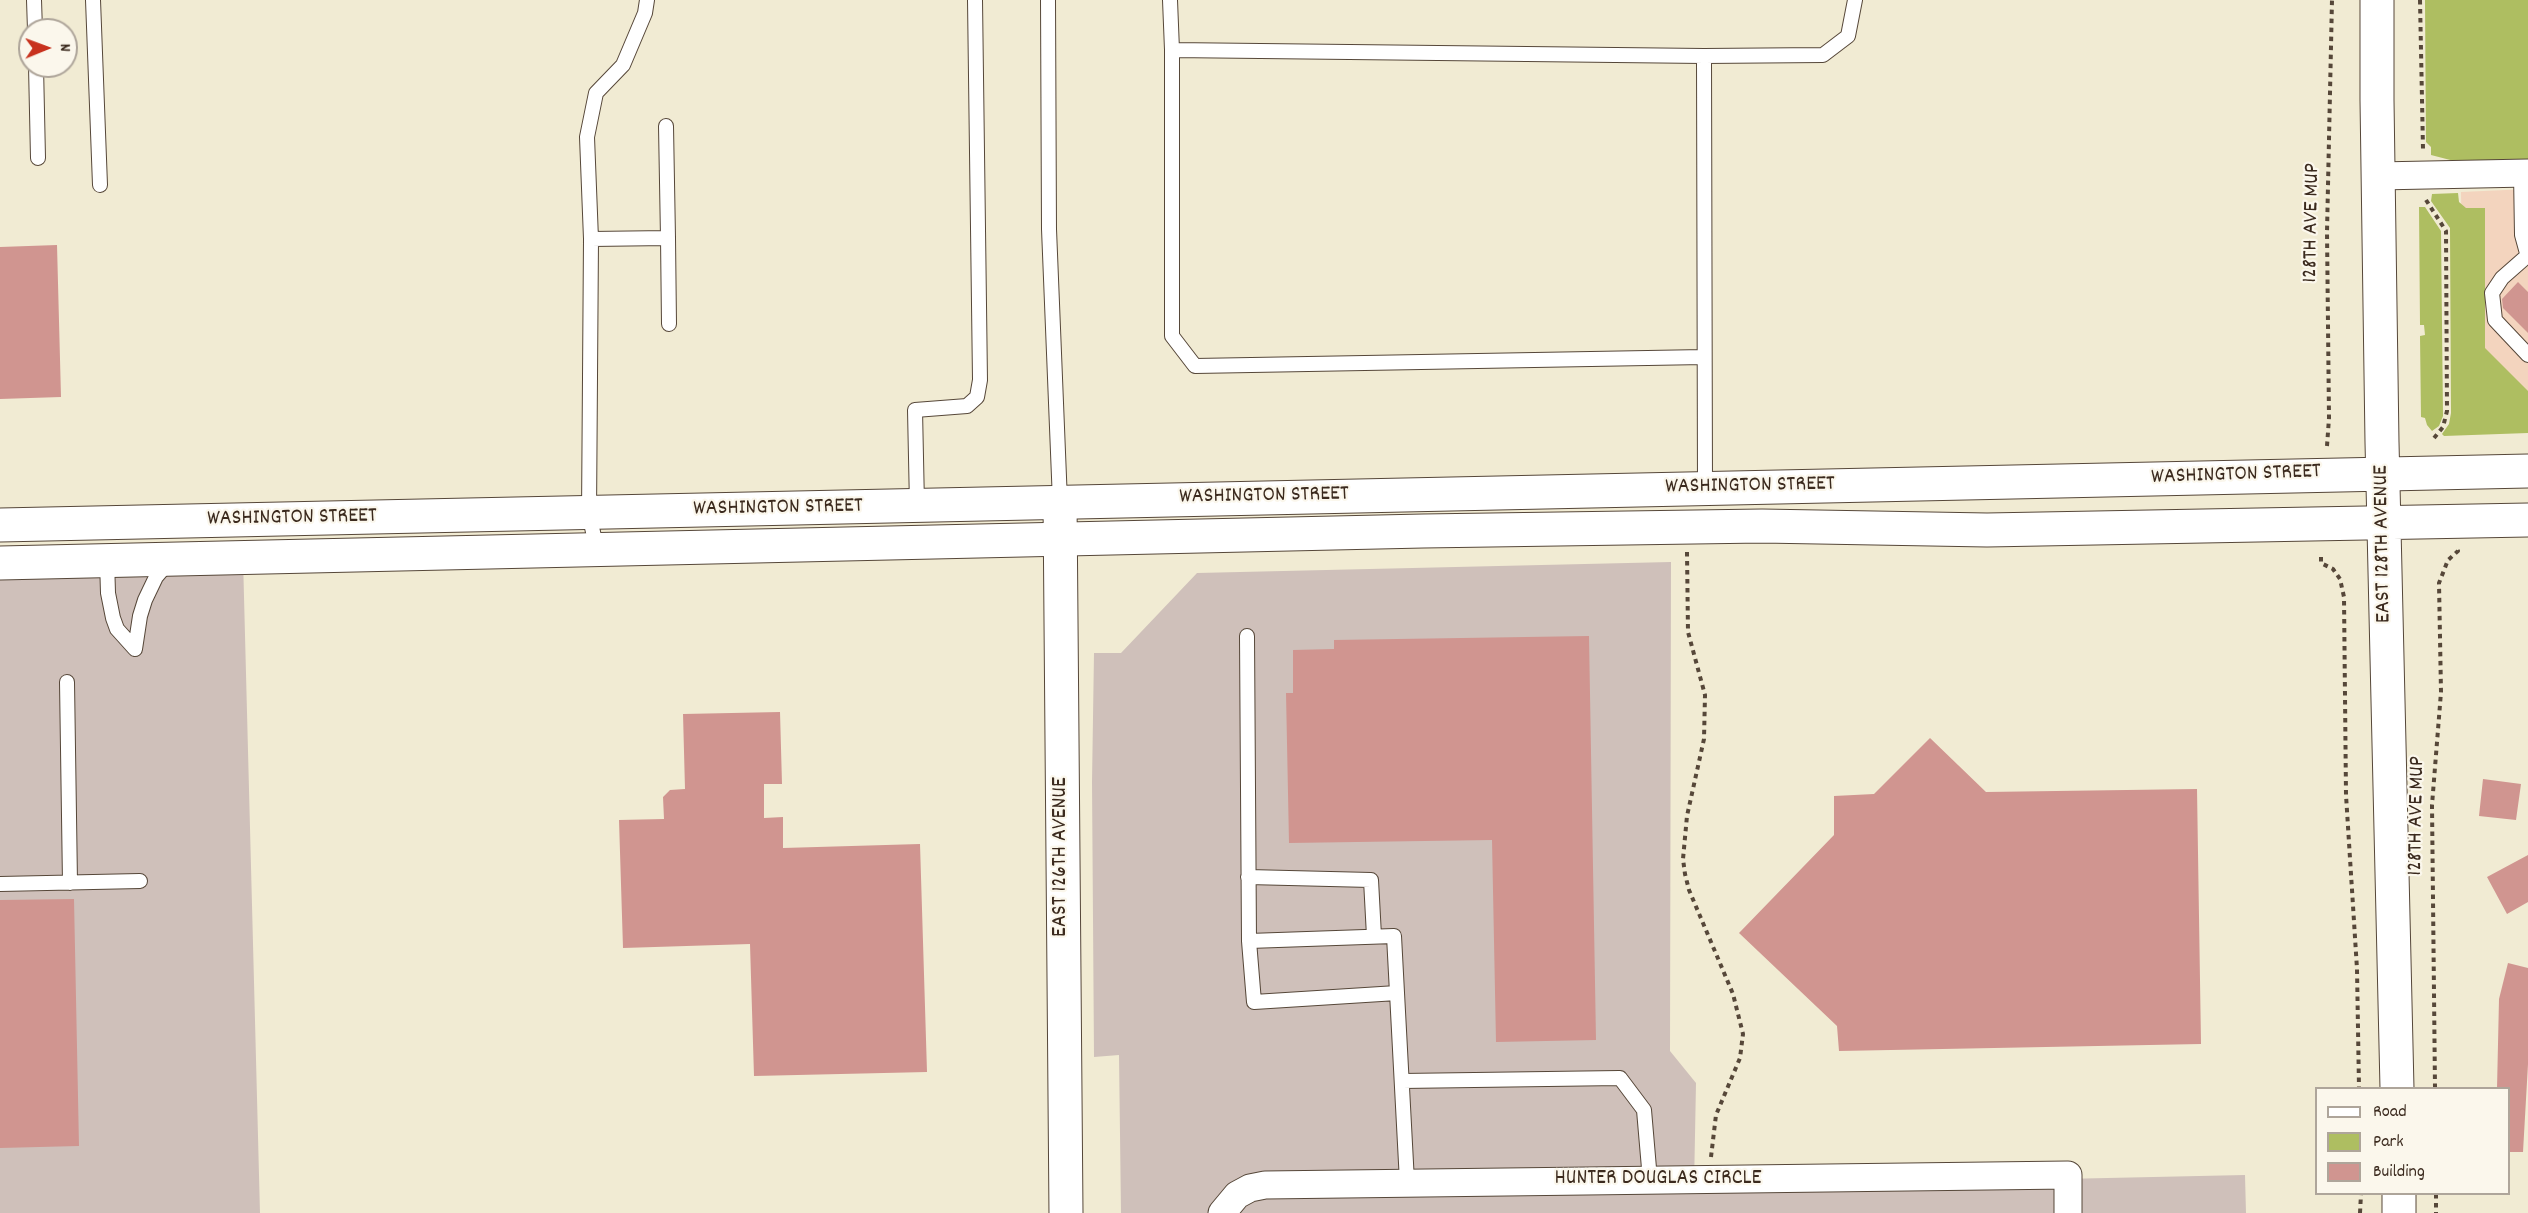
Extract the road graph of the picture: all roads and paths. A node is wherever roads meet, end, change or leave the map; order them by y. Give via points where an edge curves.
1 (34, 0) edge
2 (93, 0) edge
3 (647, 0) edge
4 (975, 0) edge
5 (1048, 0) edge
6 (1170, 0) edge
7 (1855, 0) edge
8 (2332, 0) edge
9 (2377, 0) edge
10 (2420, 0) edge
11 (35, 18) edge
12 (1172, 50) junction
13 (1704, 56) junction
14 (36, 78) edge
15 (666, 126) dead end
16 (2423, 149) dead end
17 (38, 158) dead end
18 (2524, 173) edge
19 (2378, 176) junction
20 (100, 185) dead end
21 (2425, 198) dead end
22 (2525, 203) edge
23 (668, 238) junction
24 (591, 239) junction
25 (2528, 257) edge
26 (669, 324) dead end
27 (2528, 355) edge
28 (1704, 357) junction
29 (2434, 438) dead end
30 (2327, 446) dead end
31 (2528, 471) edge
32 (2383, 474) junction
33 (1705, 488) junction
34 (1060, 502) junction
35 (917, 506) junction
36 (589, 514) junction
37 (2528, 520) edge
38 (105, 523) junction
39 (2384, 524) junction
40 (0, 525) edge
41 (1061, 539) junction
42 (597, 550) junction
43 (1687, 551) dead end
44 (2458, 551) dead end
45 (2321, 557) dead end
46 (171, 559) junction
47 (107, 560) junction
48 (0, 563) edge
49 (1247, 636) dead end
50 (67, 681) dead end
51 (1248, 877) junction
52 (140, 881) dead end
53 (70, 883) junction
54 (0, 884) edge
55 (1374, 936) junction
56 (1249, 941) junction
57 (1397, 993) junction
58 (1402, 1081) junction
59 (2360, 1087) edge
60 (2397, 1087) edge
61 (2435, 1087) edge
62 (1711, 1162) dead end
63 (1650, 1180) junction
64 (1407, 1182) junction
65 (2361, 1195) edge
66 (2399, 1195) edge
67 (2436, 1195) edge
68 (1066, 1213) edge
69 (1222, 1213) edge
70 (2068, 1213) edge
71 (2360, 1213) edge
72 (2399, 1213) edge
73 (2436, 1213) edge

1 - 11 lane
2 - 20 lane
3 - 24 lane via 623,65 596,93 587,137
4 - 35 lane via 980,380 978,397 967,406 915,410
5 - 34 lane via 1049,229
6 - 12 lane
7 - 13 lane via 1848,36 1823,55
8 - 30 path, 128TH AVE MUP
9 - 19 main road, EAST 128TH AVENUE
10 - 16 path
12 - 13 lane
12 - 28 lane via 1172,336 1196,366
13 - 28 lane
14 - 17 lane
15 - 23 lane
18 - 19 street
18 - 22 lane
19 - 32 main road, EAST 128TH AVENUE
21 - 29 path via 2446,231 2447,411 2443,427
22 - 25 lane via 2522,235
23 - 24 lane
23 - 26 lane
24 - 36 lane
25 - 27 lane via 2502,278 2492,293 2495,320
28 - 33 lane
31 - 32 main road, WASHINGTON STREET
32 - 33 main road, WASHINGTON STREET
32 - 39 main road, EAST 128TH AVENUE
33 - 34 main road, WASHINGTON STREET
34 - 35 main road, WASHINGTON STREET
34 - 41 main road, EAST 126TH AVENUE
35 - 36 main road, WASHINGTON STREET
36 - 38 main road, WASHINGTON STREET
36 - 42 lane
37 - 39 main road, WASHINGTON STREET
38 - 40 main road, WASHINGTON STREET
38 - 47 main road
39 - 41 main road, WASHINGTON STREET via 1987,530 1762,526
39 - 60 main road, EAST 128TH AVENUE
41 - 42 main road, WASHINGTON STREET
41 - 68 main road, EAST 126TH AVENUE
42 - 46 main road, WASHINGTON STREET
43 - 62 path via 1688,632 1705,696 1702,757 1683,859 1689,890 1733,994 1743,1034 1740,1058 1716,1115
44 - 61 path, 128TH AVE MUP via 2448,560 2439,583 2441,692 2432,805
45 - 59 path via 2321,563 2333,569 2340,579 2344,597 2346,795
46 - 47 main road, WASHINGTON STREET
46 - 47 lane via 156,577 145,600 135,649 117,629 113,618
47 - 48 main road, WASHINGTON STREET
49 - 51 lane
50 - 53 lane
51 - 55 lane via 1371,880
51 - 56 lane
52 - 53 lane
53 - 54 lane
55 - 56 lane
55 - 57 lane via 1394,936
56 - 57 lane via 1254,1002
57 - 58 lane
58 - 63 lane via 1620,1078 1644,1110
58 - 64 lane
63 - 64 street, HUNTER DOUGLAS CIRCLE
63 - 70 street, HUNTER DOUGLAS CIRCLE via 2068,1175
64 - 69 street, HUNTER DOUGLAS CIRCLE via 1265,1185 1237,1195
65 - 71 path
66 - 72 main road
67 - 73 path

